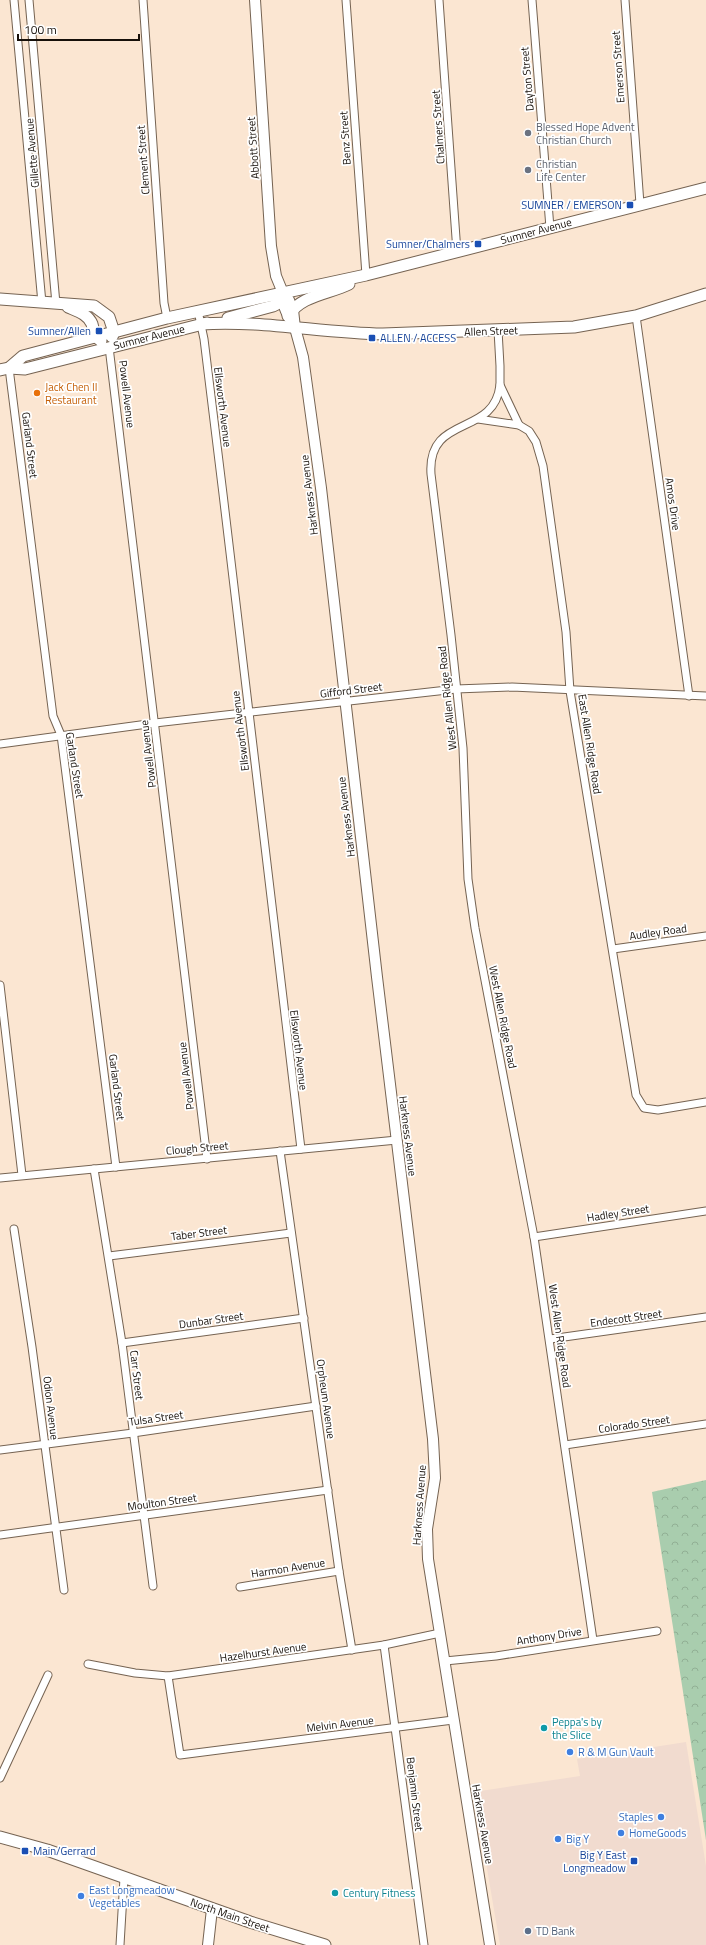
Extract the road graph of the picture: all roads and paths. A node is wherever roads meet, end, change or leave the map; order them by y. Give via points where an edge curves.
1 (14, 0) edge
2 (28, 0) edge
3 (143, 0) edge
4 (255, 0) edge
5 (346, 0) edge
6 (439, 0) edge
7 (532, 0) edge
8 (624, 0) edge
9 (39, 108) junction
10 (25, 109) junction
11 (706, 188) edge
12 (640, 204) junction
13 (550, 228) junction
14 (457, 252) junction
15 (366, 275) junction
16 (283, 293) junction
17 (706, 294) edge
18 (0, 299) edge
19 (42, 303) junction
20 (58, 304) junction
21 (198, 311) junction
22 (290, 313) junction
23 (636, 316) junction
24 (167, 318) junction
25 (201, 324) junction
26 (295, 328) junction
27 (498, 330) junction
28 (114, 332) junction
29 (95, 337) junction
30 (109, 348) junction
31 (5, 369) edge
32 (500, 385) junction
33 (478, 419) junction
34 (519, 425) junction
35 (456, 689) junction
36 (570, 691) junction
37 (688, 696) junction
38 (706, 696) edge
39 (345, 702) junction
40 (249, 714) junction
41 (155, 724) junction
42 (61, 735) junction
43 (0, 744) edge
44 (706, 936) edge
45 (613, 950) junction
46 (0, 985) edge
47 (706, 1102) edge
48 (397, 1140) junction
49 (301, 1149) junction
50 (280, 1151) junction
51 (207, 1159) junction
52 (116, 1167) junction
53 (94, 1169) junction
54 (22, 1175) junction
55 (0, 1178) edge
56 (706, 1211) edge
57 (14, 1229) dead end
58 (291, 1233) junction
59 (534, 1237) junction
60 (109, 1256) junction
61 (706, 1317) edge
62 (304, 1318) junction
63 (550, 1340) junction
64 (122, 1343) junction
65 (316, 1406) junction
66 (706, 1424) edge
67 (133, 1433) junction
68 (44, 1444) junction
69 (565, 1445) junction
70 (0, 1450) edge
71 (328, 1490) junction
72 (144, 1516) junction
73 (56, 1528) junction
74 (0, 1535) edge
75 (339, 1571) junction
76 (153, 1586) dead end
77 (240, 1587) dead end
78 (64, 1590) dead end
79 (657, 1631) dead end
80 (440, 1634) junction
81 (594, 1640) junction
82 (384, 1646) junction
83 (352, 1650) junction
84 (445, 1661) junction
85 (88, 1664) dead end
86 (48, 1675) dead end
87 (168, 1676) junction
88 (453, 1720) junction
89 (396, 1728) junction
90 (0, 1778) edge
91 (0, 1837) edge
92 (124, 1878) junction
93 (212, 1909) junction
94 (120, 1945) edge
95 (208, 1945) edge
96 (325, 1945) edge
97 (424, 1945) edge
98 (490, 1945) edge

1 - 10 street, Gillette Avenue
2 - 9 street, Gillette Avenue
3 - 24 street, Clement Street
4 - 16 main road, Abbott Street via 271,246 276,276
5 - 15 street, Benz Street
6 - 14 street, Chalmers Street
7 - 13 street, Dayton Street
8 - 12 street, Emerson Street
9 - 10 street
9 - 20 street, Gillette Avenue
10 - 19 street, Gillette Avenue
11 - 12 main road, Sumner Avenue
12 - 13 main road, Sumner Avenue
13 - 14 main road, Sumner Avenue
14 - 15 main road, Sumner Avenue
15 - 16 main road, Sumner Avenue
15 - 22 main road, Sumner Avenue via 341,288 310,299
16 - 21 main road, Sumner Avenue
16 - 22 main road, Abbott Street via 289,300
16 - 25 main road, Sumner Avenue via 273,306
17 - 23 main road, Allen Street
18 - 19 main road
19 - 20 main road
20 - 28 main road via 97,307 108,316
20 - 29 main road via 83,313 91,322
21 - 24 main road, Sumner Avenue
21 - 25 street, Ellsworth Avenue
22 - 26 main road, Harkness Avenue
23 - 27 main road, Allen Street via 574,327
23 - 37 street, Amos Drive
24 - 28 main road, Sumner Avenue
25 - 26 main road, Allen Street via 238,322
25 - 30 main road, Sumner Avenue
25 - 40 street, Ellsworth Avenue
26 - 27 main road, Allen Street via 384,334
26 - 39 main road, Harkness Avenue via 304,365 321,488
27 - 32 street, East Allen Ridge Road
28 - 29 main road, Sumner Avenue
28 - 30 main road
29 - 30 main road
29 - 31 main road, Sumner Avenue via 23,356
30 - 31 main road, Sumner Avenue via 25,369
30 - 41 street, Powell Avenue
31 - 42 street, Garland Street via 53,716
32 - 33 street, West Allen Ridge Road via 494,403 486,414
32 - 34 street, East Allen Ridge Road
33 - 34 street
33 - 35 street, West Allen Ridge Road via 445,435 435,446 431,461
34 - 36 street, East Allen Ridge Road via 531,434 542,460 566,632
35 - 36 street, Gifford Street via 512,687
35 - 39 street, Gifford Street
35 - 59 street, West Allen Ridge Road via 463,748 468,879
36 - 37 street, Gifford Street
36 - 45 street, East Allen Ridge Road
37 - 38 street, Gifford Street
39 - 40 street, Gifford Street
39 - 48 main road, Harkness Avenue
40 - 41 street, Gifford Street
40 - 49 street, Ellsworth Avenue
41 - 42 street, Gifford Street
41 - 51 street, Powell Avenue
42 - 43 street, Gifford Street
42 - 52 street, Garland Street
44 - 45 street, Audley Road
45 - 47 street, East Allen Ridge Road via 630,1064 640,1103 644,1108 658,1110
46 - 54 street
48 - 49 street, Clough Street
48 - 80 main road, Harkness Avenue via 433,1439 435,1478 427,1539
49 - 50 street, Clough Street
50 - 51 street, Clough Street
50 - 58 street, Orpheum Avenue
51 - 52 street, Clough Street
52 - 53 street, Clough Street
53 - 54 street, Clough Street
53 - 60 street, Carr Street
54 - 55 street, Clough Street
56 - 59 street, Hadley Street
57 - 68 street, Odion Avenue
58 - 60 street, Taber Street
58 - 62 street, Orpheum Avenue
59 - 63 street, West Allen Ridge Road
60 - 64 street, Carr Street
61 - 63 street, Endecott Street
62 - 64 street, Dunbar Street
62 - 65 street, Orpheum Avenue
63 - 69 street, West Allen Ridge Road
64 - 67 street, Carr Street
65 - 67 street, Tulsa Street
65 - 71 street, Orpheum Avenue
66 - 69 street, Colorado Street
67 - 68 street, Tulsa Street
67 - 72 street, Carr Street
68 - 70 street, Tulsa Street
68 - 73 street, Odion Avenue
69 - 81 street, West Allen Ridge Road
71 - 72 street, Moulton Street
71 - 75 street, Orpheum Avenue
72 - 73 street, Moulton Street
72 - 76 street, Carr Street
73 - 74 street, Moulton Street
73 - 78 street, Odion Avenue
75 - 77 street, Harmon Avenue
75 - 83 street, Orpheum Avenue
79 - 81 street, Anthony Drive
80 - 82 street, Hazelhurst Avenue
80 - 84 main road, Harkness Avenue
81 - 84 street, Anthony Drive via 496,1656
82 - 83 street, Hazelhurst Avenue
82 - 89 street, Benjamin Street
83 - 87 street, Hazelhurst Avenue
84 - 88 main road, Harkness Avenue
85 - 87 street, Hazelhurst Avenue
86 - 90 street
87 - 89 street, Melvin Avenue via 180,1755
88 - 89 street, Melvin Avenue
88 - 98 main road, Harkness Avenue
89 - 97 street, Benjamin Street
91 - 92 main road, North Main Street via 47,1850
92 - 93 main road, North Main Street
92 - 94 street
93 - 95 main road
93 - 96 main road, North Main Street

